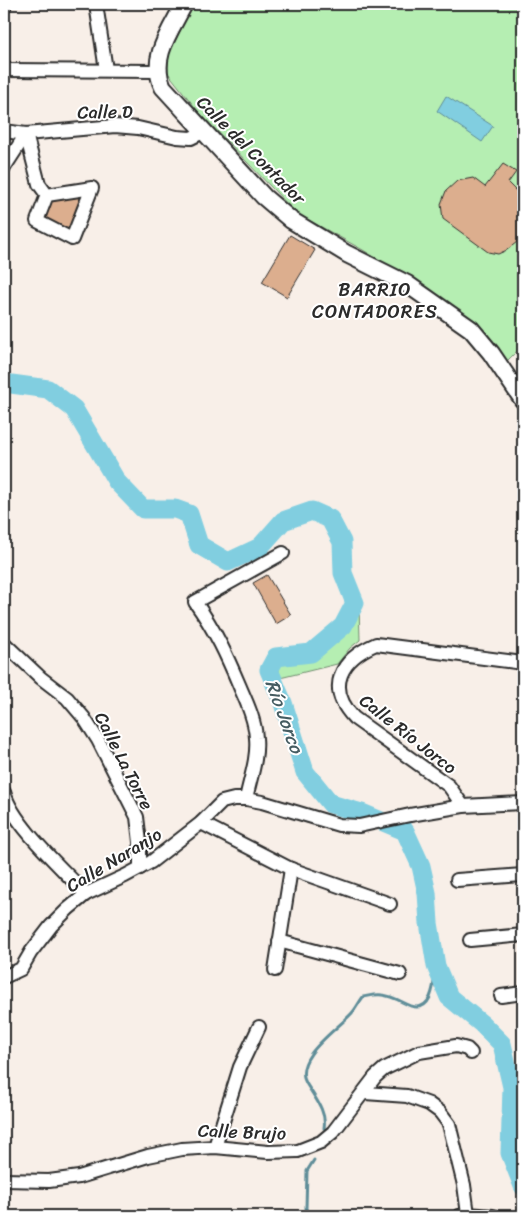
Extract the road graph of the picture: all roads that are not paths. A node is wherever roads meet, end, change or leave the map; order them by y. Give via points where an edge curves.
1 (5, 4) edge
2 (96, 4) edge
3 (184, 4) edge
4 (4, 7) edge
5 (4, 70) edge
6 (106, 70) junction
7 (157, 71) junction
8 (4, 131) edge
9 (205, 131) junction
10 (26, 134) junction
11 (4, 168) edge
12 (47, 195) junction
13 (523, 400) edge
14 (283, 554) dead end
15 (4, 643) edge
16 (523, 663) edge
17 (4, 792) edge
18 (246, 799) junction
19 (523, 803) edge
20 (463, 806) junction
21 (201, 823) junction
22 (140, 868) junction
23 (291, 869) junction
24 (523, 875) edge
25 (457, 880) dead end
26 (86, 894) junction
27 (390, 904) dead end
28 (523, 936) edge
29 (470, 940) dead end
30 (279, 941) junction
31 (275, 970) dead end
32 (400, 974) dead end
33 (4, 977) edge
34 (523, 994) edge
35 (501, 996) dead end
36 (259, 1027) dead end
37 (471, 1053) dead end
38 (365, 1093) junction
39 (215, 1147) junction
40 (4, 1180) edge
41 (463, 1215) edge
42 (493, 1216) edge

1 - 4 street
2 - 6 street
3 - 7 street via 158,58
5 - 6 street
6 - 7 street
7 - 9 street, Calle del Contador via 163,87
8 - 10 street, Calle D
9 - 10 street, Calle D via 191,138 115,126
9 - 13 street, Calle del Contador via 264,197 291,220 347,254 407,284 471,329 492,353
10 - 11 street
10 - 12 street via 39,184
12 - 12 street via 92,188 72,239 37,221
14 - 18 street via 195,602 222,645 255,727 255,758
15 - 22 street, Calle La Torre via 67,698 98,740 137,817
16 - 20 street, Calle Río Jorco via 376,644 360,650 343,669 339,692 344,707 354,718 449,786
17 - 26 street via 23,826
18 - 20 street, Calle Naranjo via 339,825 359,826
18 - 21 street, Calle Naranjo via 222,802
19 - 20 street, Calle Naranjo
21 - 22 street, Calle Naranjo
21 - 23 street
22 - 26 street, Calle Naranjo
23 - 27 street
23 - 30 street
24 - 25 street
26 - 33 street, Calle Naranjo via 51,926 21,970
28 - 29 street
30 - 31 street
30 - 32 street
34 - 35 street
36 - 39 street via 240,1068
37 - 38 street, Calle Brujo via 456,1046 419,1052 384,1068
38 - 39 street, Calle Brujo via 333,1132 312,1146 288,1152
38 - 41 street via 407,1096 429,1104 450,1124 464,1185
39 - 40 street, Calle Brujo via 182,1148 79,1177 49,1181
41 - 42 street

